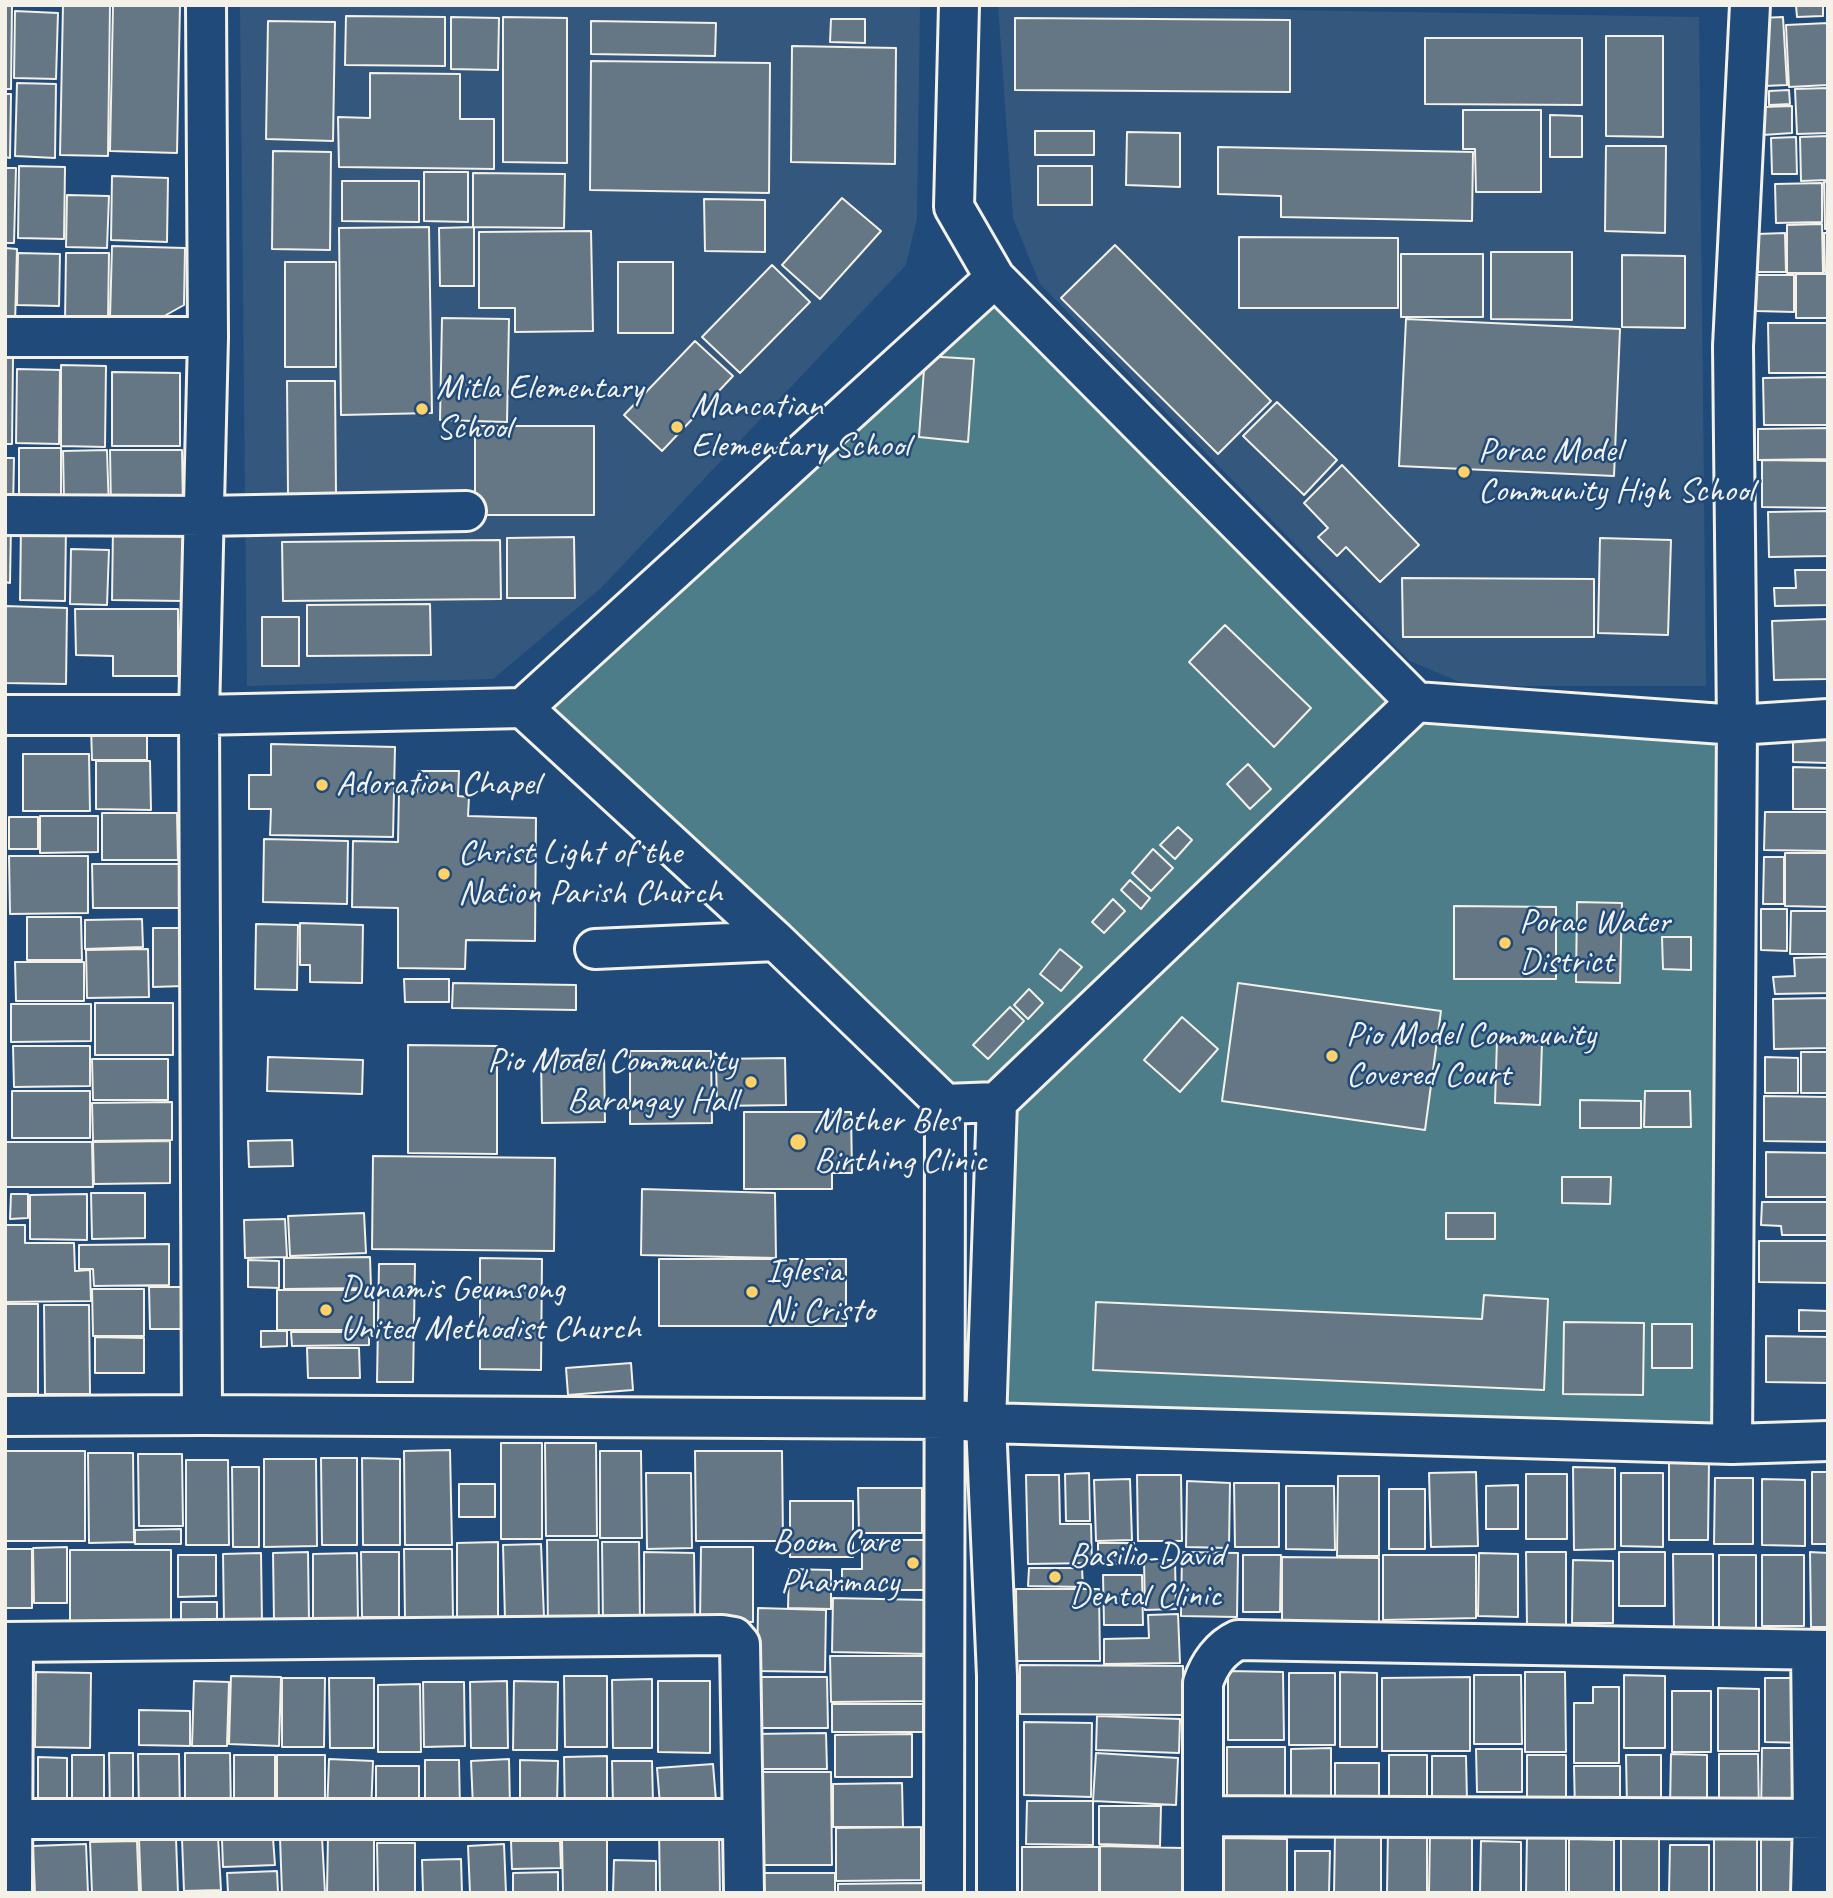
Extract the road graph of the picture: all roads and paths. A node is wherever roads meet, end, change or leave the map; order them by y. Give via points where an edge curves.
1 (206, 5) edge
2 (959, 5) edge
3 (1750, 5) edge
4 (995, 278) junction
5 (5, 337) edge
6 (208, 337) junction
7 (466, 511) dead end
8 (5, 515) edge
9 (204, 516) junction
10 (1416, 702) junction
11 (523, 708) junction
12 (5, 715) edge
13 (199, 715) junction
14 (1828, 719) edge
15 (1737, 724) junction
16 (776, 941) junction
17 (596, 949) dead end
18 (997, 1102) junction
19 (945, 1104) junction
20 (202, 1415) junction
21 (5, 1416) edge
22 (946, 1419) junction
23 (986, 1423) junction
24 (1828, 1441) edge
25 (1731, 1444) junction
26 (9, 1642) edge
27 (1819, 1650) edge
28 (1203, 1816) junction
29 (9, 1819) edge
30 (742, 1819) junction
31 (1820, 1819) edge
32 (12, 1893) edge
33 (744, 1893) edge
34 (944, 1893) edge
35 (997, 1893) edge
36 (1203, 1893) edge
37 (1811, 1893) edge

1 - 6 street
2 - 4 street via 954,207
3 - 15 street via 1733,346
4 - 10 street
4 - 11 street
5 - 6 street
6 - 9 street
7 - 9 street
8 - 9 street
9 - 13 street
10 - 15 street
10 - 18 street
11 - 13 street
11 - 16 street
12 - 13 street
13 - 20 street
14 - 15 street
15 - 25 street
16 - 17 street
16 - 19 street
18 - 19 street
18 - 23 street
19 - 22 street
20 - 21 street
20 - 22 street
22 - 23 street
22 - 34 street
23 - 25 street
23 - 35 street via 997,1676
24 - 25 street
26 - 29 street
26 - 30 street via 734,1637 740,1644
27 - 28 street via 1238,1640 1221,1651 1203,1683
27 - 31 street
28 - 31 street
28 - 36 street
29 - 30 street
29 - 32 street
30 - 33 street
31 - 37 street

